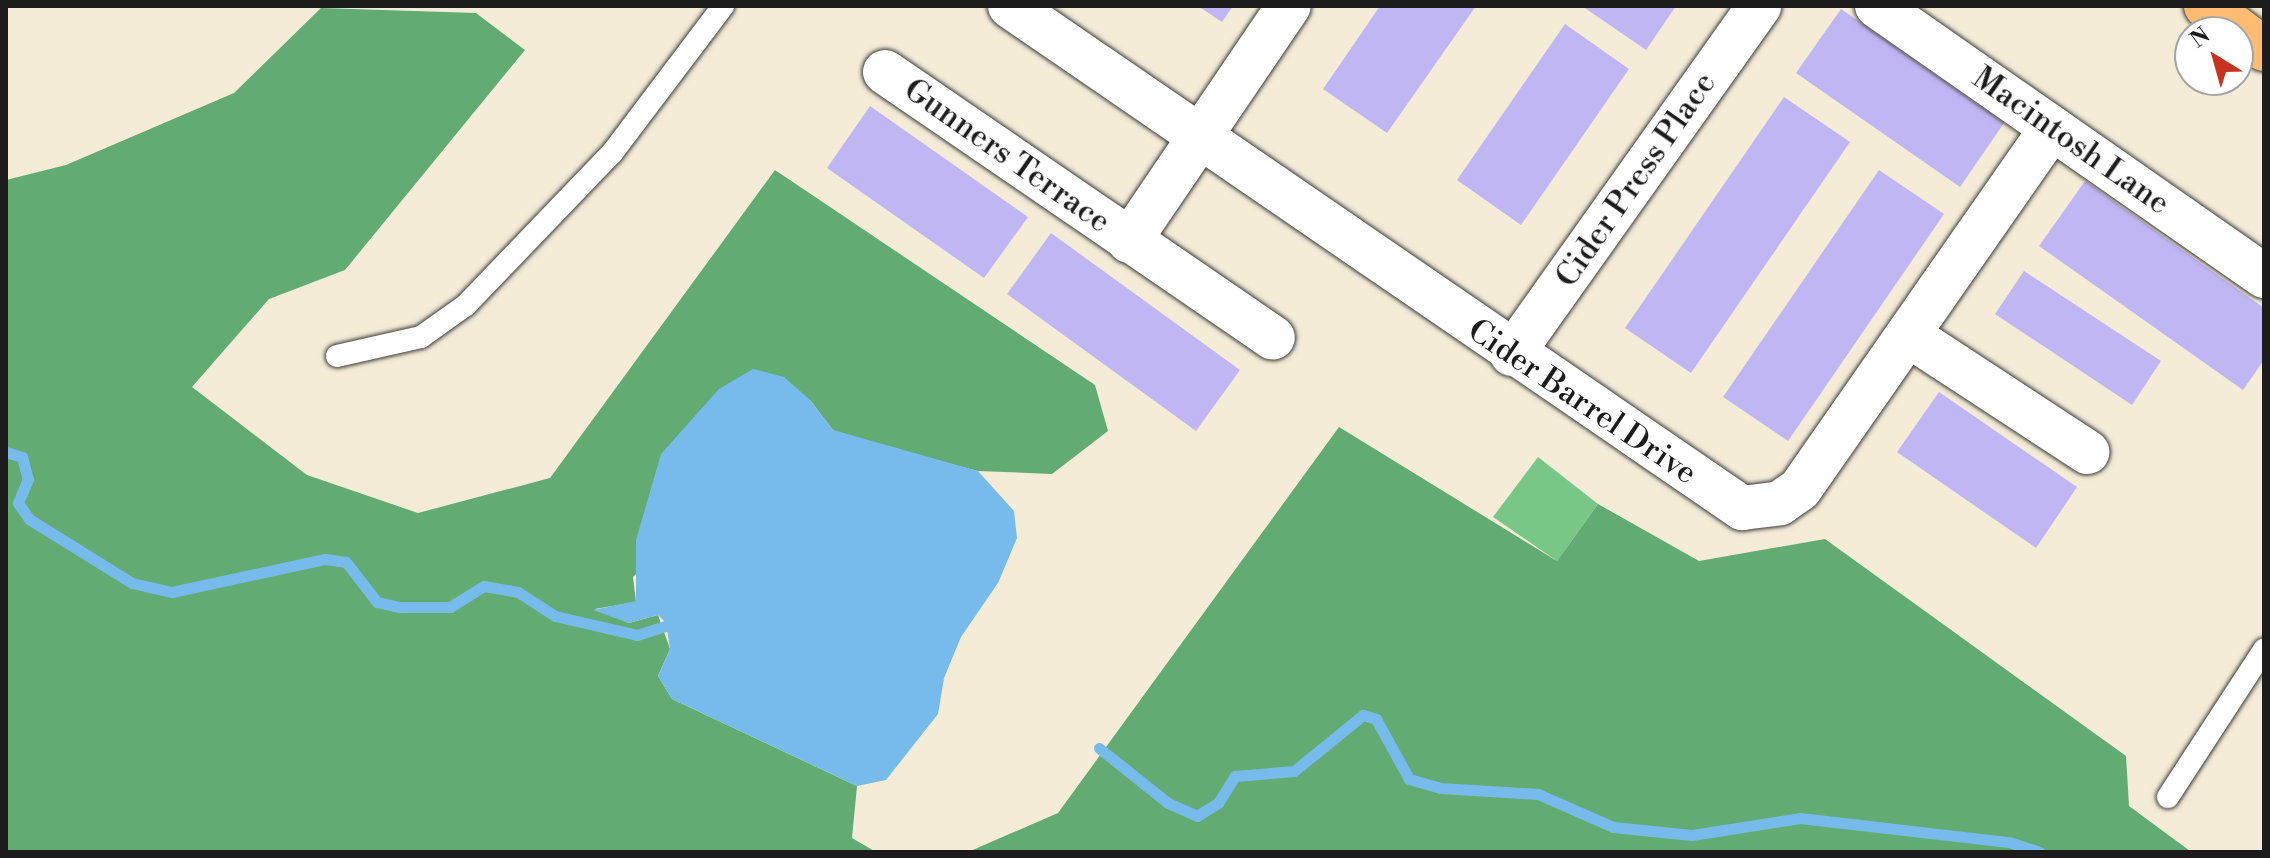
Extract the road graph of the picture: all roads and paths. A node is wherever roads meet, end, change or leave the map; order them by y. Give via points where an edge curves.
1 (723, 6) edge
2 (1010, 6) edge
3 (1289, 6) edge
4 (1759, 6) edge
5 (1877, 6) edge
6 (2206, 6) edge
7 (2264, 49) edge
8 (885, 72) dead end
9 (2052, 128) junction
10 (1199, 139) junction
11 (1129, 241) junction
12 (2264, 276) edge
13 (1910, 336) junction
14 (1273, 338) dead end
15 (1512, 354) junction
16 (337, 356) dead end
17 (2087, 452) dead end
18 (2264, 650) edge
19 (2168, 797) dead end

1 - 16 lane via 612,153 466,305 421,337
2 - 10 street, Cider Barrel Drive
3 - 10 street, Gunners Terrace
4 - 15 street, Cider Press Place
5 - 9 street, Macintosh Lane
6 - 7 main road
8 - 11 street, Gunners Terrace
9 - 12 street, Macintosh Lane
9 - 13 street, Cider Barrel Drive
10 - 11 street, Gunners Terrace
10 - 15 street, Cider Barrel Drive
11 - 14 street, Gunners Terrace
13 - 15 street, Cider Barrel Drive via 1800,489 1761,508 1742,508 1723,498
13 - 17 street
18 - 19 lane

